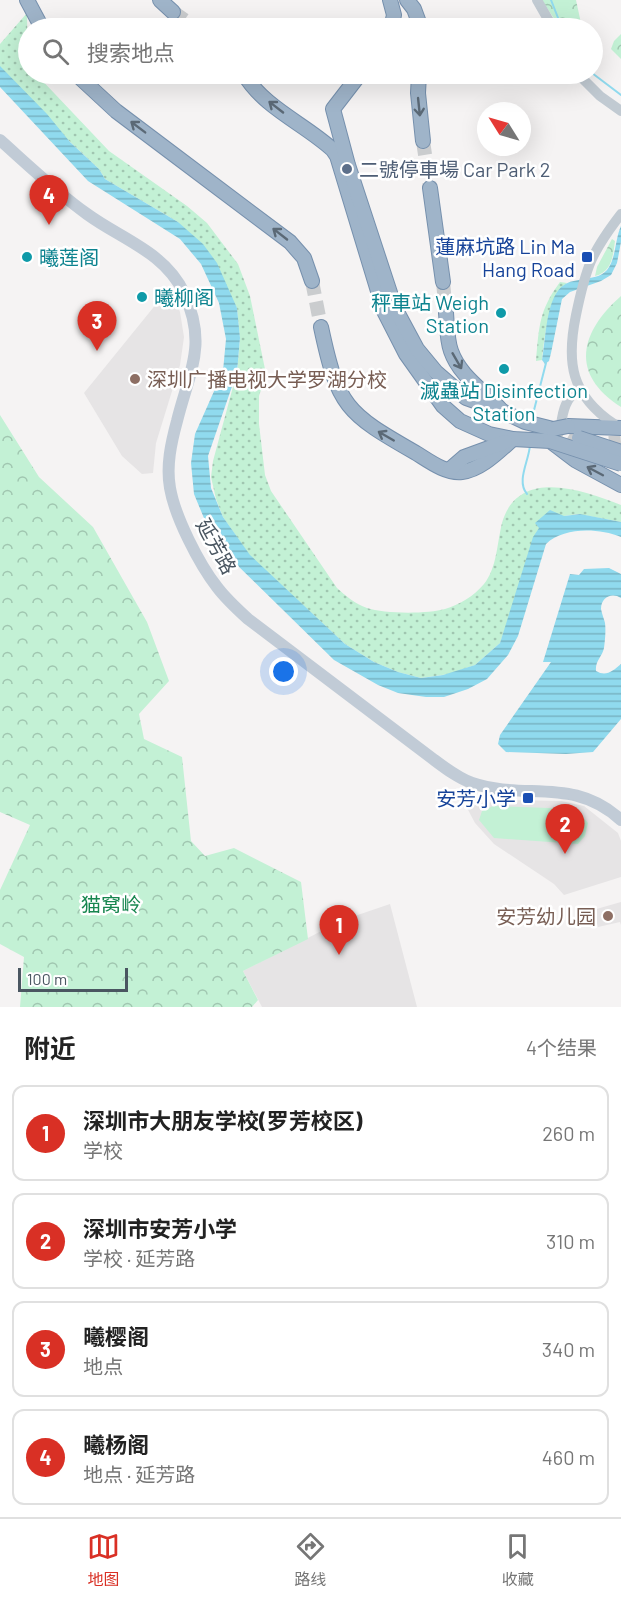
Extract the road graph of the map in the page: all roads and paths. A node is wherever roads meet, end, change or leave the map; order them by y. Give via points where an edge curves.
1 (27, 0) edge
2 (160, 0) edge
3 (390, 0) edge
4 (407, 0) edge
5 (537, 0) edge
6 (173, 12) tunnel mouth
7 (37, 18) edge
8 (393, 18) edge
9 (417, 18) edge
10 (547, 18) edge
11 (86, 84) edge
12 (250, 84) edge
13 (352, 84) edge
14 (418, 84) edge
15 (588, 84) edge
16 (621, 111) edge
17 (0, 140) edge
18 (423, 141) tunnel mouth
19 (430, 188) tunnel mouth
20 (621, 214) edge
21 (312, 281) tunnel mouth
22 (443, 282) tunnel mouth
23 (446, 313) tunnel mouth
24 (321, 327) tunnel mouth
25 (401, 334) junction
26 (579, 388) junction
27 (496, 409) junction
28 (617, 426) edge
29 (479, 430) junction
30 (555, 432) junction
31 (516, 440) junction
32 (621, 452) tunnel mouth
33 (621, 464) edge
34 (618, 483) edge
35 (621, 820) edge

1 - 7 highway
2 - 6 highway
3 - 8 highway
4 - 9 highway
5 - 10 street
21 -> 11 highway via 304,258 290,242
25 -> 12 highway via 384,311 337,156
13 - 25 highway via 333,109
14 -> 18 highway
15 - 16 street
17 - 35 main road, 延芳路 via 87,214 149,252 183,292 196,345 194,366 170,451 170,488 180,521 227,599 433,759 471,783 568,793 596,802
19 - 22 highway
20 - 26 street via 599,244 585,273 571,356
23 -> 27 highway via 450,350
31 -> 24 highway via 464,457 449,470 374,429 348,407 333,377
25 - 27 highway via 466,398
25 - 29 highway via 423,381 443,406 460,421
26 - 28 street via 593,408
26 - 30 street via 568,398
27 - 29 highway via 480,418
27 - 30 highway
28 - 30 highway, bridge via 578,425
29 - 31 highway
30 - 31 highway
30 - 32 highway, bridge
30 - 33 highway, bridge
34 -> 30 highway via 575,460

